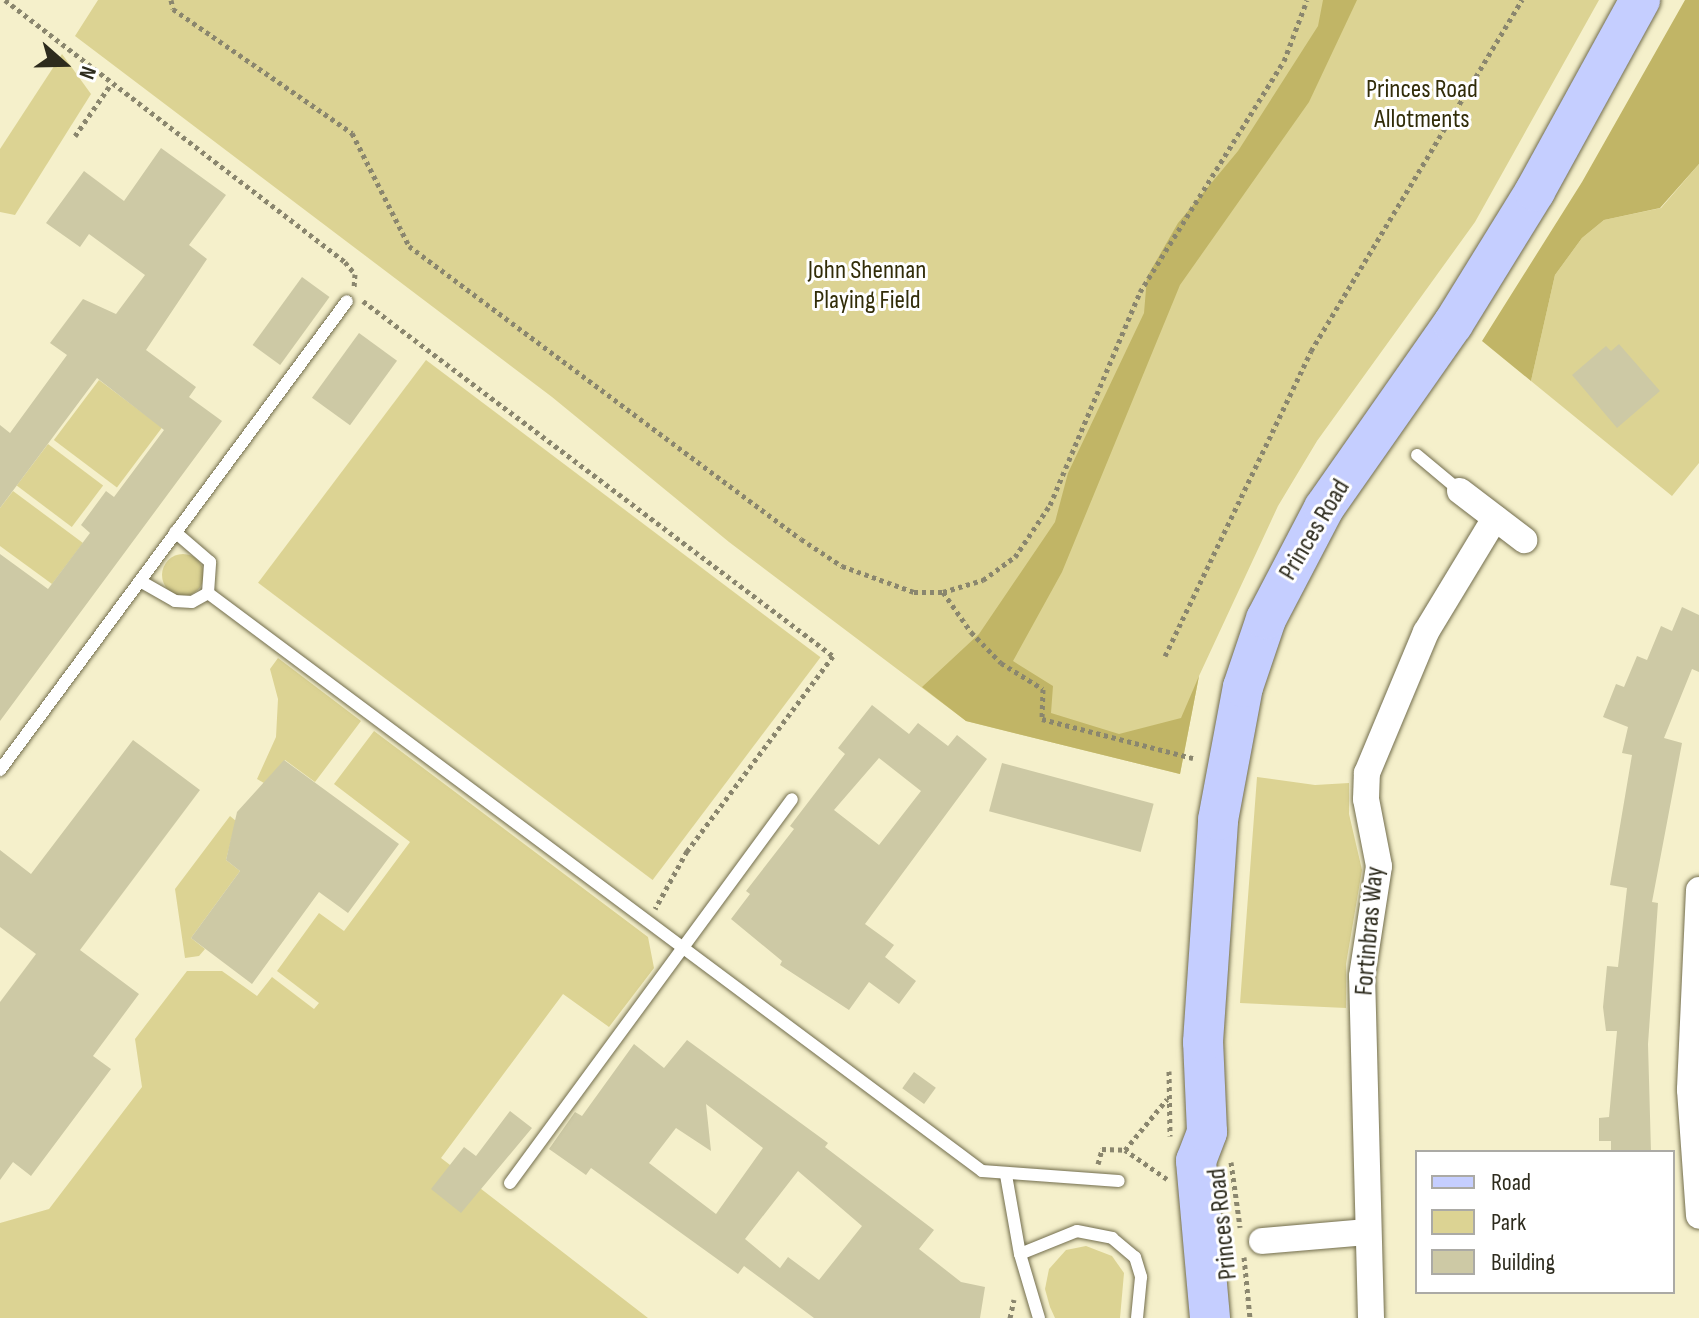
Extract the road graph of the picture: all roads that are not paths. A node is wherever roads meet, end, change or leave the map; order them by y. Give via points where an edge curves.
1 (1640, 0) edge
2 (347, 301) dead end
3 (1417, 455) dead end
4 (1460, 491) joint
5 (1495, 518) junction
6 (175, 532) junction
7 (1524, 540) dead end
8 (140, 581) junction
9 (208, 593) junction
10 (0, 770) edge
11 (792, 799) dead end
12 (1699, 890) edge
13 (683, 949) junction
14 (1219, 1143) junction
15 (1006, 1175) junction
16 (1119, 1181) dead end
17 (510, 1183) dead end
18 (1699, 1216) edge
19 (1366, 1232) junction
20 (1252, 1242) road end
21 (1020, 1254) junction
22 (1039, 1318) edge
23 (1137, 1318) edge
24 (1210, 1318) edge
25 (1233, 1318) edge
26 (1371, 1318) edge

1 - 14 main road, Princes Road via 1535,191 1453,324 1324,508 1266,619 1234,726 1218,820 1203,1042
2 - 6 lane
3 - 4 lane
4 - 5 street
5 - 7 street
5 - 19 street, Fortinbras Way via 1426,632 1367,773 1366,799 1379,866 1362,976
6 - 8 lane
6 - 9 lane via 210,562
8 - 9 lane via 175,601 192,602
8 - 10 lane
9 - 13 lane
11 - 13 lane
12 - 18 street via 1690,1090
13 - 15 lane via 982,1171
13 - 17 lane
14 - 24 main road, Princes Road via 1196,1161
14 - 25 main road, Princes Road
15 - 16 lane
15 - 21 lane
19 - 20 street
19 - 26 street, Fortinbras Way
21 - 22 lane
21 - 23 lane via 1077,1231 1112,1238 1135,1257 1141,1277

